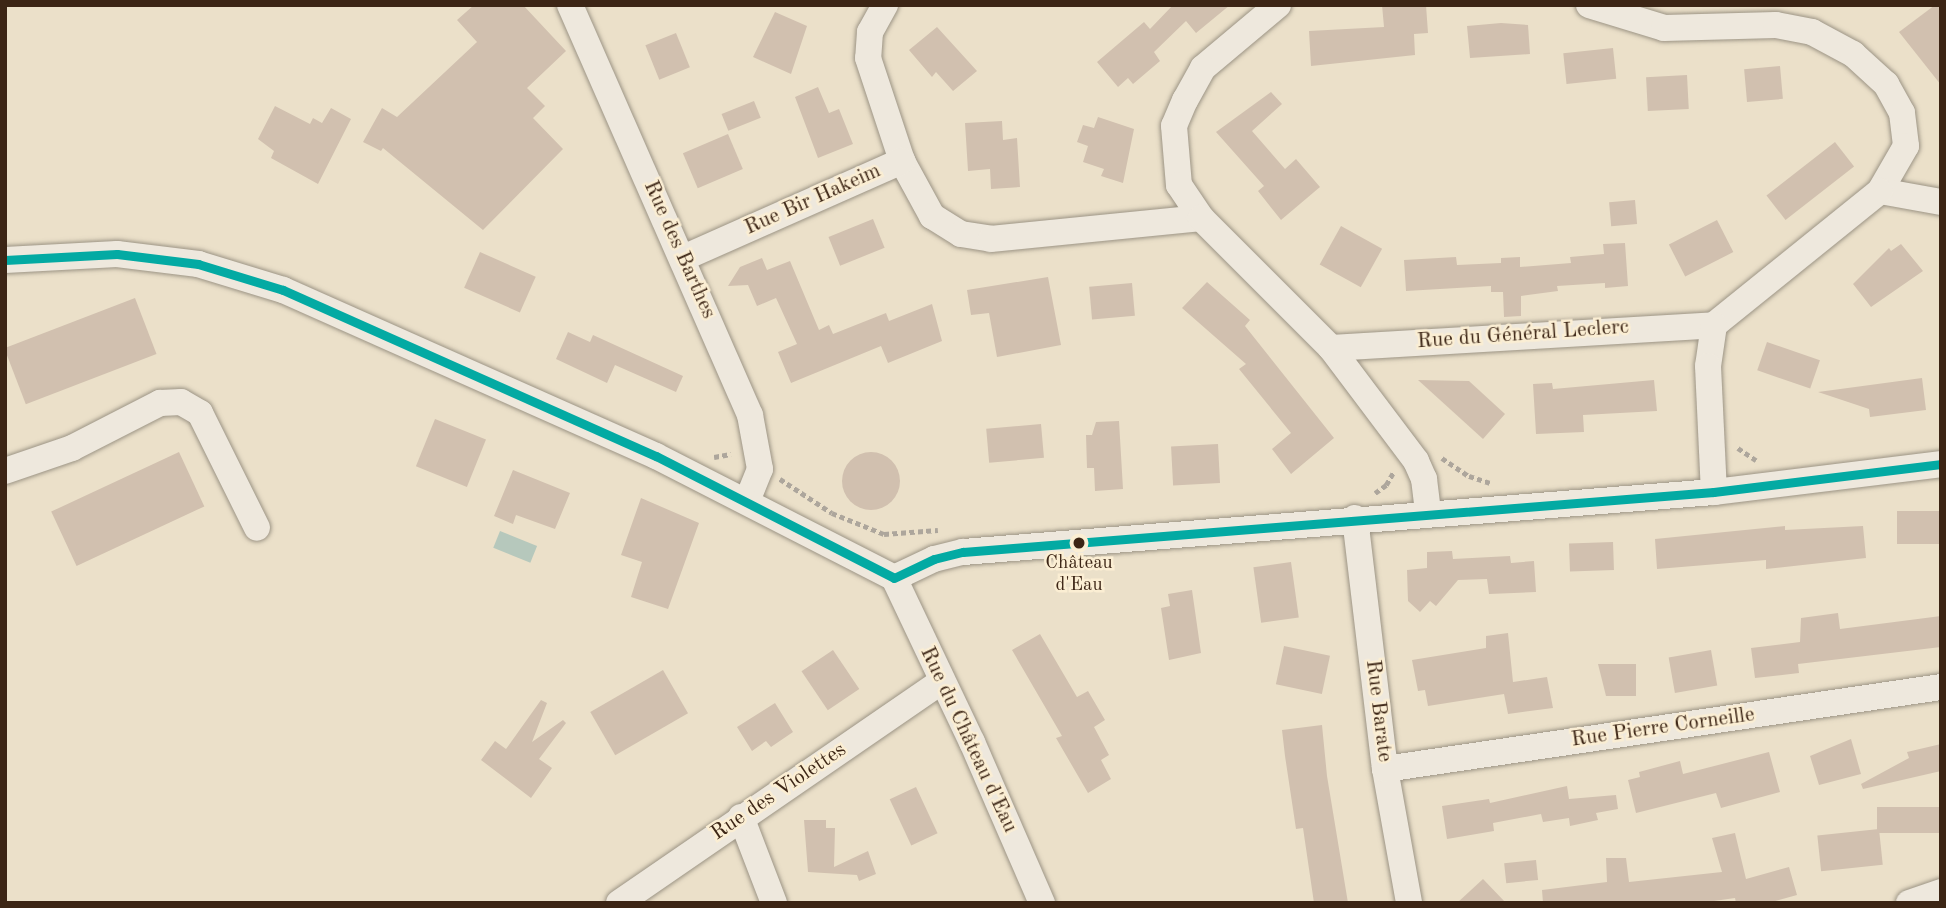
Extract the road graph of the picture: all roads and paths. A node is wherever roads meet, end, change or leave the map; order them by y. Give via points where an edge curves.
1 (570, 5) edge
2 (886, 5) edge
3 (1278, 5) edge
4 (1589, 5) edge
5 (902, 160) junction
6 (1880, 191) junction
7 (1941, 202) edge
8 (1201, 218) junction
9 (683, 258) junction
10 (5, 260) edge
11 (1714, 325) junction
12 (1331, 348) junction
13 (1713, 439) junction
14 (1416, 461) junction
15 (1760, 462) dead end
16 (1941, 464) edge
17 (5, 471) edge
18 (1497, 486) dead end
19 (1714, 492) junction
20 (1372, 495) dead end
21 (748, 499) junction
22 (1428, 514) junction
23 (1355, 517) junction
24 (257, 528) dead end
25 (894, 578) junction
26 (940, 682) junction
27 (1941, 687) edge
28 (1385, 769) junction
29 (741, 817) junction
30 (1941, 892) edge
31 (619, 903) edge
32 (774, 903) edge
33 (1042, 903) edge
34 (1409, 903) edge
35 (1909, 903) edge

1 - 9 street, Rue des Barthes
2 - 5 street via 870,32 868,58
3 - 8 street via 1203,68 1174,125 1179,185
4 - 6 street via 1664,28 1776,25 1800,30 1853,54 1886,84 1902,113 1906,146
5 - 8 street, Rue Bir Hakeim via 932,216 961,234 991,239
5 - 9 street, Rue Bir Hakeim
6 - 7 street
6 - 11 street
8 - 12 street
9 - 21 street, Rue des Barthes via 750,415 760,469
10 - 21 street via 117,254 198,264 283,290
11 - 12 street, Rue du Général Leclerc
11 - 13 street via 1708,366
12 - 14 street
13 - 15 path via 1733,438 1739,450
13 - 19 street
14 - 18 path via 1436,453 1469,476
14 - 20 path via 1395,469 1386,485
14 - 22 street via 1424,479
16 - 19 street
17 - 24 street via 72,448 160,403 181,402 201,413
19 - 22 street
21 - 25 street
22 - 23 street
23 - 25 street via 963,552 934,559
23 - 28 street, Rue Barate
25 - 26 street, Rue du Château d'Eau
26 - 29 street, Rue des Violettes
26 - 33 street, Rue du Château d'Eau via 972,742
27 - 28 street, Rue Pierre Corneille
28 - 34 street, Rue Barate
29 - 31 street, Rue des Violettes
29 - 32 street
30 - 35 street

